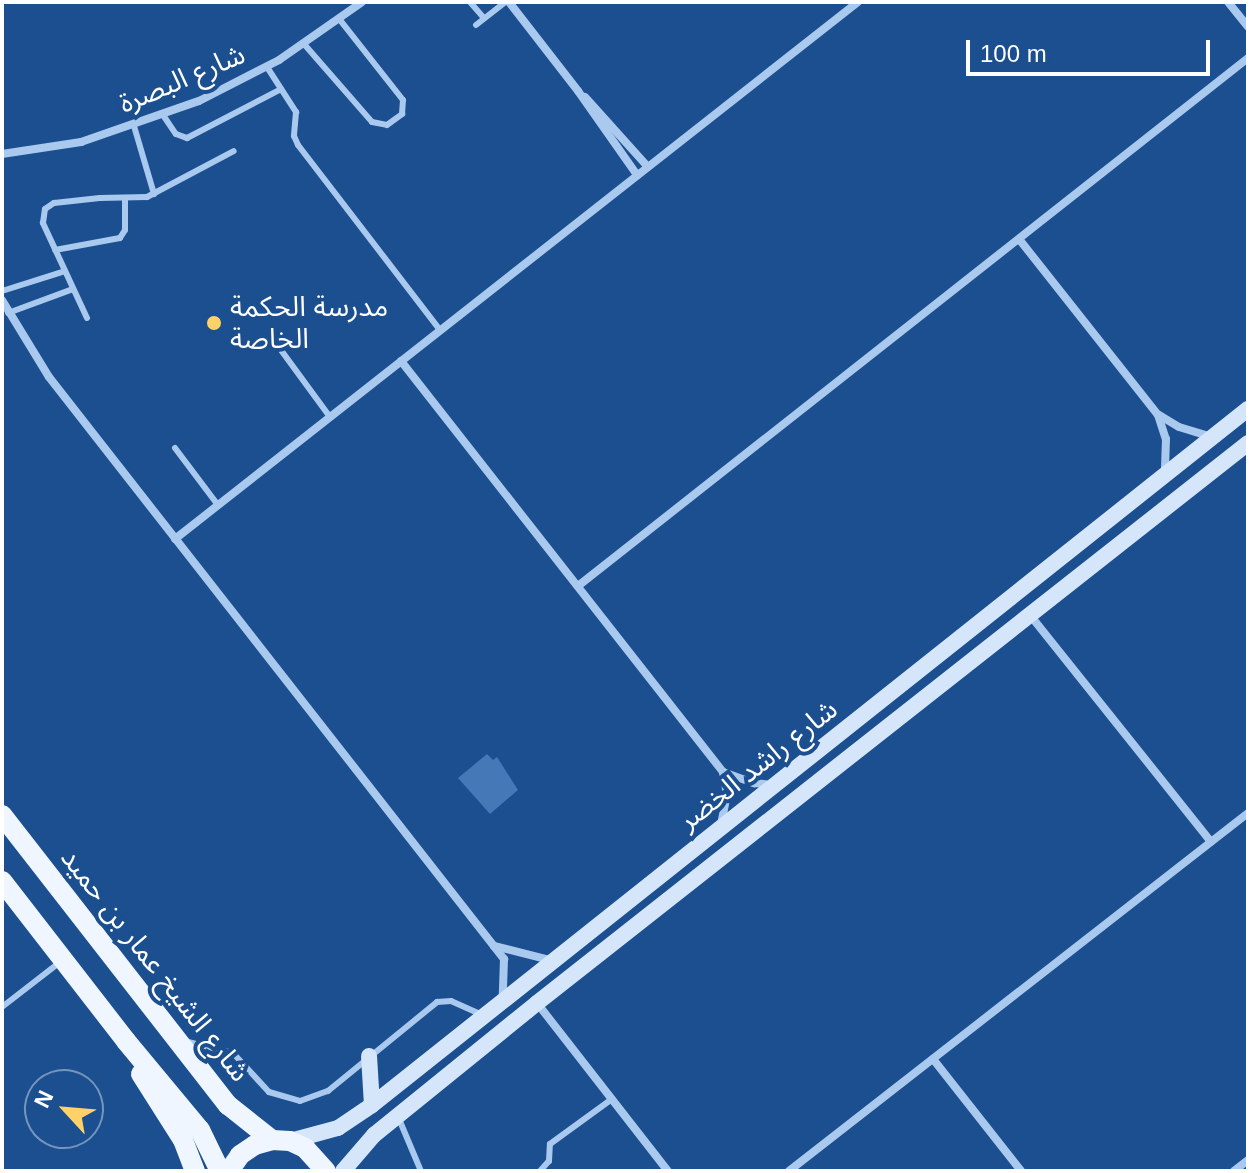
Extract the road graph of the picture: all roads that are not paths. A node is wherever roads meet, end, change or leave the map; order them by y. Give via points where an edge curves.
1 (362, 2) edge
2 (470, 2) edge
3 (507, 2) edge
4 (858, 2) edge
5 (1228, 2) edge
6 (484, 18) junction
7 (340, 20) junction
8 (476, 25) dead end
9 (1248, 27) edge
10 (304, 44) junction
11 (1248, 58) edge
12 (267, 67) junction
13 (281, 89) junction
14 (578, 91) junction
15 (163, 115) junction
16 (134, 126) junction
17 (234, 151) dead end
18 (2, 154) edge
19 (648, 167) junction
20 (637, 175) junction
21 (154, 194) junction
22 (125, 199) junction
23 (1019, 239) junction
24 (55, 250) junction
25 (65, 271) junction
26 (73, 289) junction
27 (2, 291) edge
28 (2, 300) edge
29 (8, 313) junction
30 (87, 318) dead end
31 (440, 330) junction
32 (278, 346) dead end
33 (401, 361) junction
34 (1248, 409) edge
35 (1158, 415) junction
36 (330, 417) junction
37 (1213, 437) junction
38 (1248, 443) edge
39 (175, 448) dead end
40 (1165, 476) junction
41 (218, 505) junction
42 (175, 539) junction
43 (578, 586) junction
44 (1030, 615) junction
45 (723, 772) junction
46 (775, 785) junction
47 (1248, 813) edge
48 (2, 815) edge
49 (720, 827) junction
50 (1211, 842) junction
51 (2, 881) edge
52 (493, 946) junction
53 (62, 960) junction
54 (553, 960) junction
55 (503, 999) junction
56 (537, 1003) junction
57 (2, 1007) edge
58 (483, 1015) junction
59 (176, 1039) junction
60 (126, 1041) junction
61 (369, 1056) junction
62 (933, 1059) junction
63 (612, 1099) junction
64 (372, 1105) junction
65 (398, 1117) junction
66 (281, 1141) junction
67 (1248, 1160) edge
68 (195, 1171) edge
69 (220, 1171) edge
70 (229, 1171) edge
71 (326, 1171) edge
72 (343, 1171) edge
73 (421, 1171) edge
74 (540, 1171) edge
75 (668, 1171) edge
76 (789, 1171) edge
77 (1021, 1171) edge
78 (1234, 1171) edge

1 - 7 street, شارع البصرة
2 - 6 lane
3 - 6 lane
3 - 14 street
4 - 19 street
5 - 9 street
6 - 8 lane
7 - 10 street, شارع البصرة
7 - 10 lane via 403,100 402,114 387,125 372,122
10 - 12 street, شارع البصرة
11 - 23 street
12 - 13 lane
12 - 15 street, شارع البصرة
13 - 15 lane via 187,138 176,134
13 - 31 lane via 296,112 298,145
14 - 19 street
14 - 20 street
15 - 16 street, شارع البصرة
16 - 18 street, شارع البصرة via 81,142
16 - 21 lane
17 - 21 lane
19 - 20 street
20 - 31 street
21 - 22 lane
22 - 24 lane via 120,238
22 - 24 lane via 49,205 43,223
23 - 35 street
23 - 43 street
24 - 25 lane
25 - 26 lane
25 - 27 lane
26 - 29 lane
26 - 30 lane
28 - 29 street
29 - 42 street via 49,377
31 - 33 street
32 - 36 lane
33 - 36 street
33 - 43 street
34 - 37 street, شارع راشد الخضر
35 - 37 street
35 - 40 street via 1167,451
36 - 41 street
37 - 40 street, شارع راشد الخضر
38 - 44 street, شارع راشد الخضر
39 - 41 lane
40 - 46 street, شارع راشد الخضر
41 - 42 street
42 - 52 street
43 - 45 street
44 - 50 street
44 - 56 street, شارع راشد الخضر
45 - 46 street
45 - 49 street via 727,806
46 - 49 street, شارع راشد الخضر
47 - 50 street
48 - 59 main road, شارع الشيخ عمار بن حميد
49 - 54 street, شارع راشد الخضر
50 - 62 street
51 - 53 main road
52 - 54 street
52 - 55 street via 504,959
53 - 57 lane
53 - 60 main road
54 - 55 street, شارع راشد الخضر
55 - 58 street, شارع راشد الخضر
56 - 63 street
56 - 65 street, شارع راشد الخضر
58 - 61 lane via 451,1001 437,1002
58 - 64 street, شارع راشد الخضر
59 - 61 lane via 233,1053 269,1092 289,1100 319,1096
59 - 66 main road, شارع الشيخ عمار بن حميد via 228,1105
60 - 68 main road
60 - 69 main road via 200,1130
61 - 64 street
62 - 76 street
62 - 77 street
63 - 74 lane via 550,1144 547,1164
63 - 75 street
64 - 66 street, شارع راشد الخضر via 338,1128
65 - 72 street, شارع راشد الخضر via 361,1147
65 - 73 lane
66 - 70 main road via 255,1145
66 - 71 main road, شارع الشيخ عمار بن حميد via 312,1153
67 - 78 street

